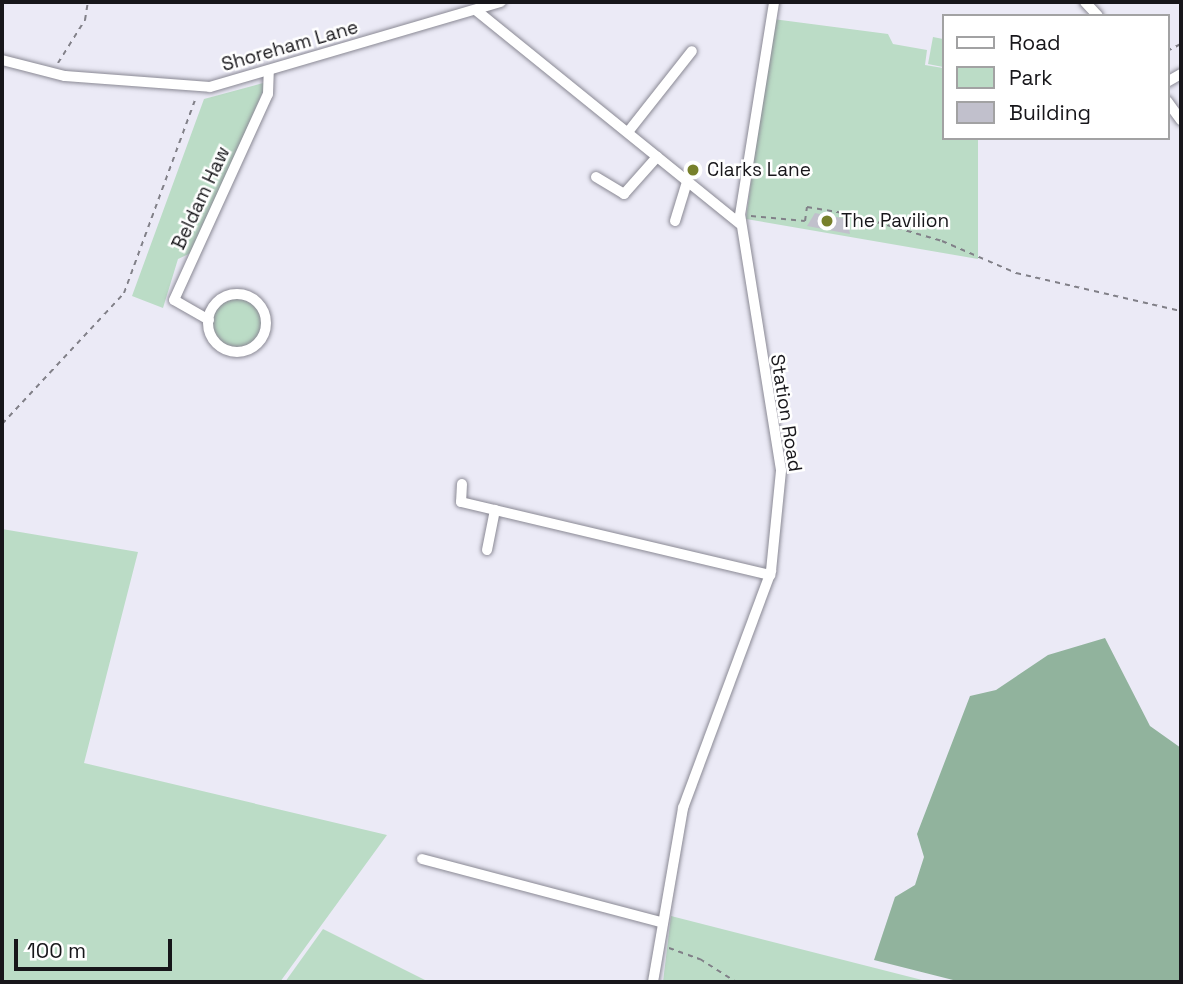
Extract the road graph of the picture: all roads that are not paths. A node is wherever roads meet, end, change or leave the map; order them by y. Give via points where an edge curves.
1 (501, 2) edge
2 (774, 2) edge
3 (477, 11) junction
4 (692, 51) dead end
5 (2, 60) edge
6 (269, 71) junction
7 (1169, 104) edge
8 (1181, 120) edge
9 (628, 132) junction
10 (657, 157) junction
11 (596, 177) dead end
12 (687, 182) junction
13 (740, 220) junction
14 (675, 221) dead end
15 (209, 320) junction
16 (462, 484) dead end
17 (495, 510) junction
18 (487, 550) dead end
19 (770, 575) junction
20 (422, 859) dead end
21 (661, 922) junction
22 (653, 982) edge

1 - 3 street, Shoreham Lane
2 - 13 street, Station Road
3 - 6 street, Shoreham Lane
3 - 9 street
4 - 9 street
5 - 6 street, Shoreham Lane via 52,72 200,86
6 - 15 street, Beldam Haw via 268,94 174,300
7 - 8 street
9 - 10 street
10 - 11 street via 624,194
10 - 12 street
12 - 13 street
12 - 14 street
13 - 19 street, Station Road via 781,470
15 - 15 street via 211,341 247,355 268,312 231,292 219,298
16 - 17 street via 461,502
17 - 18 street
17 - 19 street
19 - 21 street, Station Road via 683,808
20 - 21 street
21 - 22 street, Station Road

